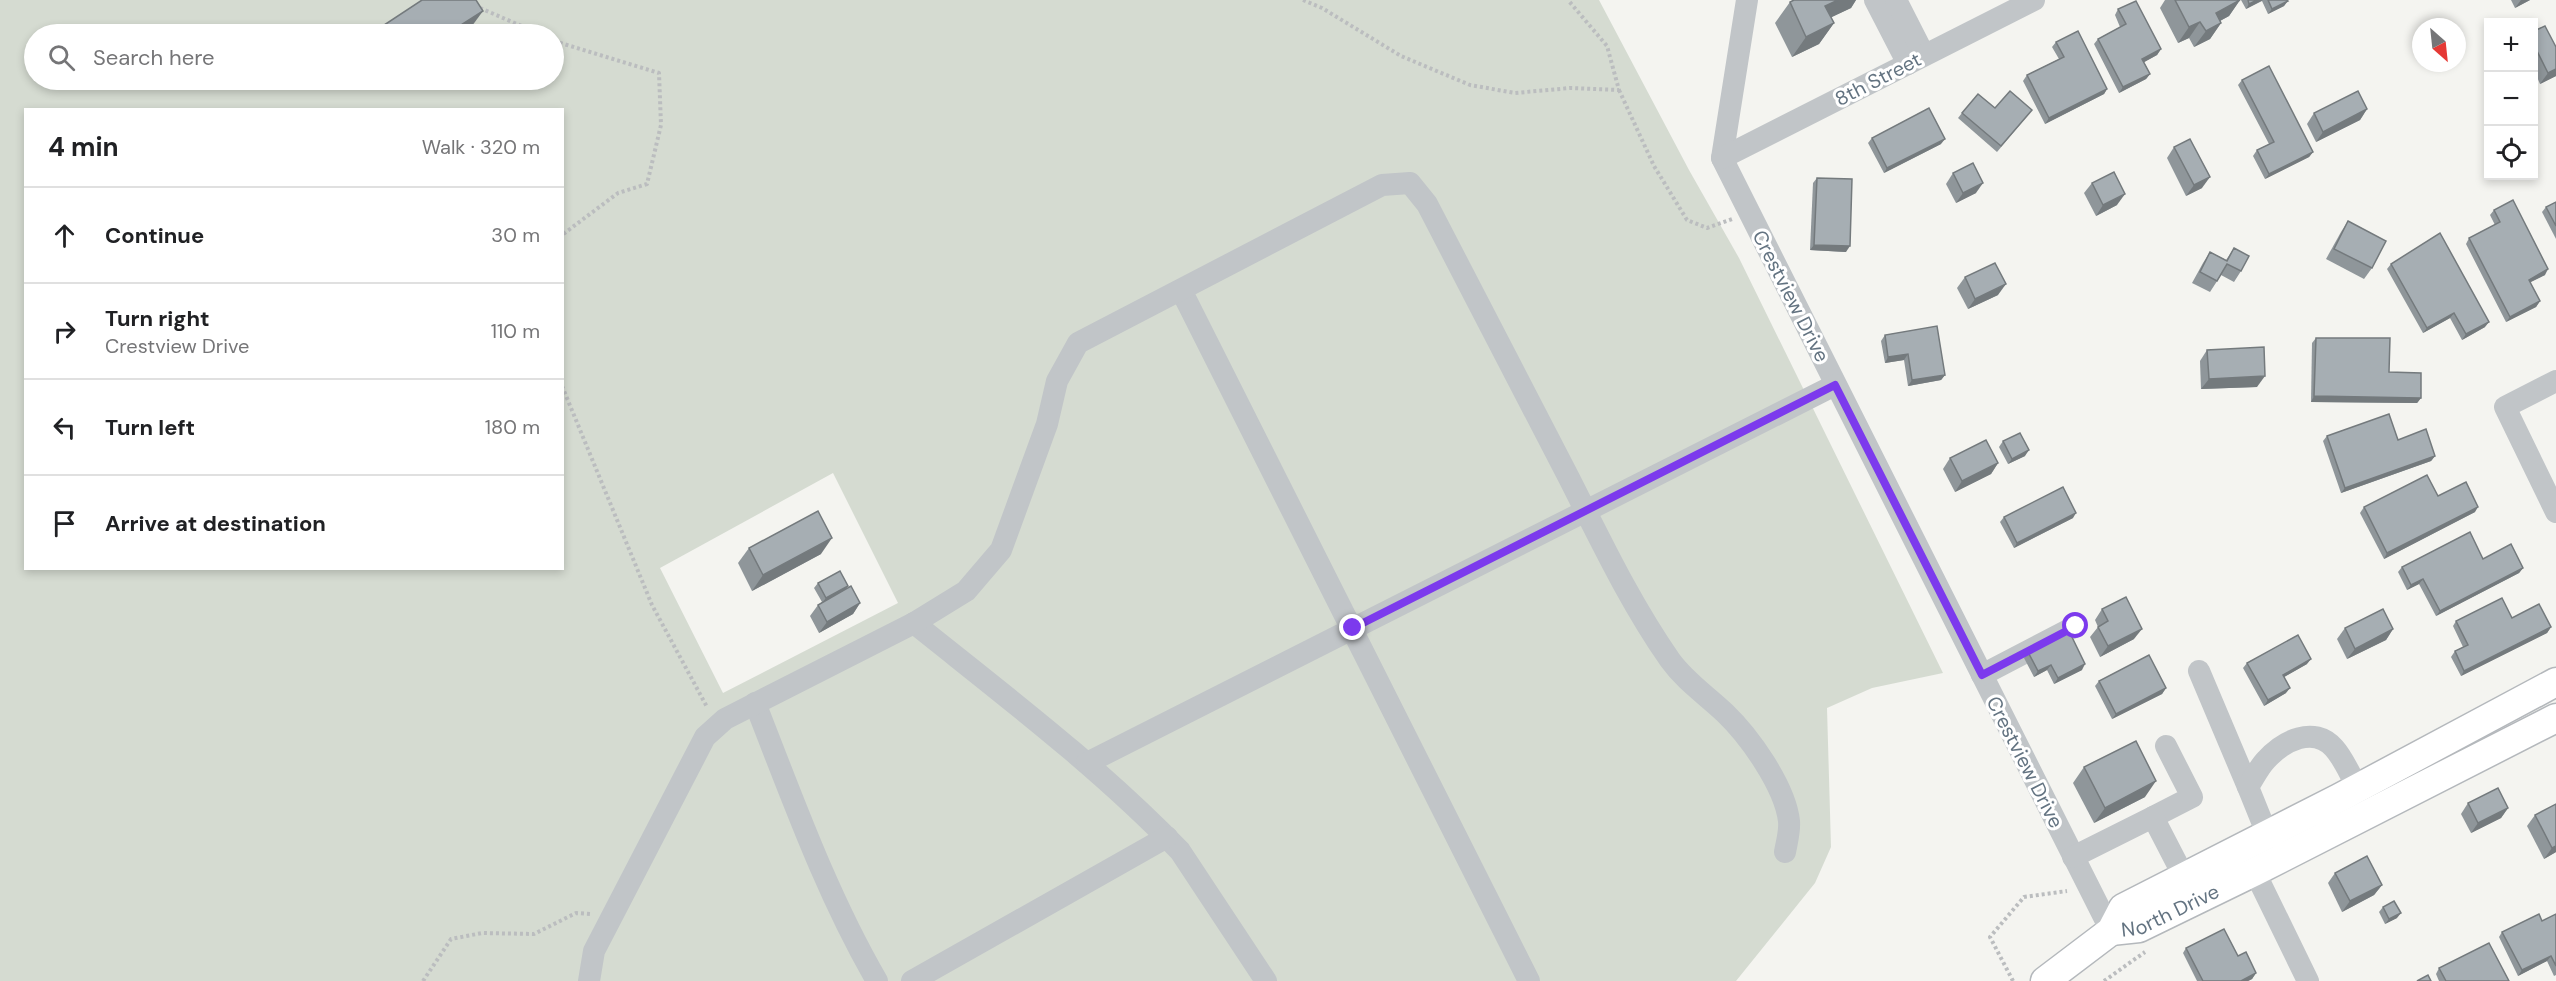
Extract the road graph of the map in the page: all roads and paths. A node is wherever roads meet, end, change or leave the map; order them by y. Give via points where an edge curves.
1 (1303, 0) edge
2 (1568, 0) edge
3 (1747, 0) edge
4 (1875, 0) edge
5 (1896, 0) edge
6 (2034, 0) edge
7 (470, 4) edge
8 (517, 24) edge
9 (564, 43) edge
10 (1916, 60) junction
11 (1619, 90) junction
12 (1722, 158) junction
13 (1749, 213) junction
14 (564, 234) edge
15 (1181, 290) junction
16 (2556, 381) edge
17 (1835, 385) junction
18 (564, 391) edge
19 (1586, 511) junction
20 (2556, 512) edge
21 (914, 623) junction
22 (2076, 626) dead end
23 (1353, 628) junction
24 (2199, 671) dead end
25 (1982, 675) junction
26 (2556, 682) edge
27 (755, 703) junction
28 (2556, 718) edge
29 (717, 726) junction
30 (2166, 746) dead end
31 (1087, 762) junction
32 (2248, 787) junction
33 (2358, 788) junction
34 (2153, 817) junction
35 (2267, 834) junction
36 (1167, 837) junction
37 (2242, 847) junction
38 (1785, 852) dead end
39 (2073, 857) junction
40 (2254, 872) junction
41 (2184, 877) junction
42 (2089, 888) junction
43 (612, 916) junction
44 (2110, 931) junction
45 (423, 981) edge
46 (589, 981) edge
47 (877, 981) edge
48 (912, 981) edge
49 (1266, 981) edge
50 (1529, 981) edge
51 (2013, 981) edge
52 (2044, 981) edge
53 (2308, 981) edge

1 - 11 path via 1401,56 1470,85 1515,93 1570,88
2 - 11 path via 1607,46
3 - 12 street
4 - 10 street
5 - 10 street
6 - 10 street, 8th Street
7 - 8 path
9 - 14 path via 659,73 661,125 647,184 618,193
10 - 12 street, 8th Street
11 - 13 path via 1654,166 1687,220 1707,228
12 - 13 street, Crestview Drive
13 - 17 street, Crestview Drive
15 - 19 street via 1382,185 1410,183 1427,204
15 - 21 street via 1078,343 1057,381 1047,424 1001,550 966,591
15 - 23 street
16 - 20 street via 2505,407
17 - 19 street
17 - 25 street, Crestview Drive
18 - 29 path via 652,605
19 - 23 street
19 - 38 street via 1653,636 1695,688 1725,713 1761,759 1786,807 1789,833
21 - 27 street
21 - 31 street
22 - 25 street
23 - 31 street
23 - 50 street
24 - 32 street
25 - 39 street, Crestview Drive
26 - 33 main road, North Drive
27 - 29 street
27 - 47 street via 830,893
28 - 40 main road, North Drive
29 - 43 street via 705,737
30 - 34 street via 2192,797
31 - 36 street
32 - 33 street via 2265,760 2292,740 2310,736 2333,746
32 - 35 street
33 - 35 main road, North Drive
34 - 39 street
34 - 41 street
35 - 37 main road, North Drive
36 - 48 street
36 - 49 street
37 - 40 street
37 - 41 main road, North Drive
39 - 42 street, Crestview Drive
40 - 44 main road, North Drive via 2139,928
40 - 53 street
41 - 44 main road, North Drive via 2123,908
42 - 44 street, Crestview Drive
42 - 51 path via 2024,897 1990,937
43 - 45 path via 576,913 534,934 482,933 452,939
43 - 46 street via 594,951
44 - 52 main road

